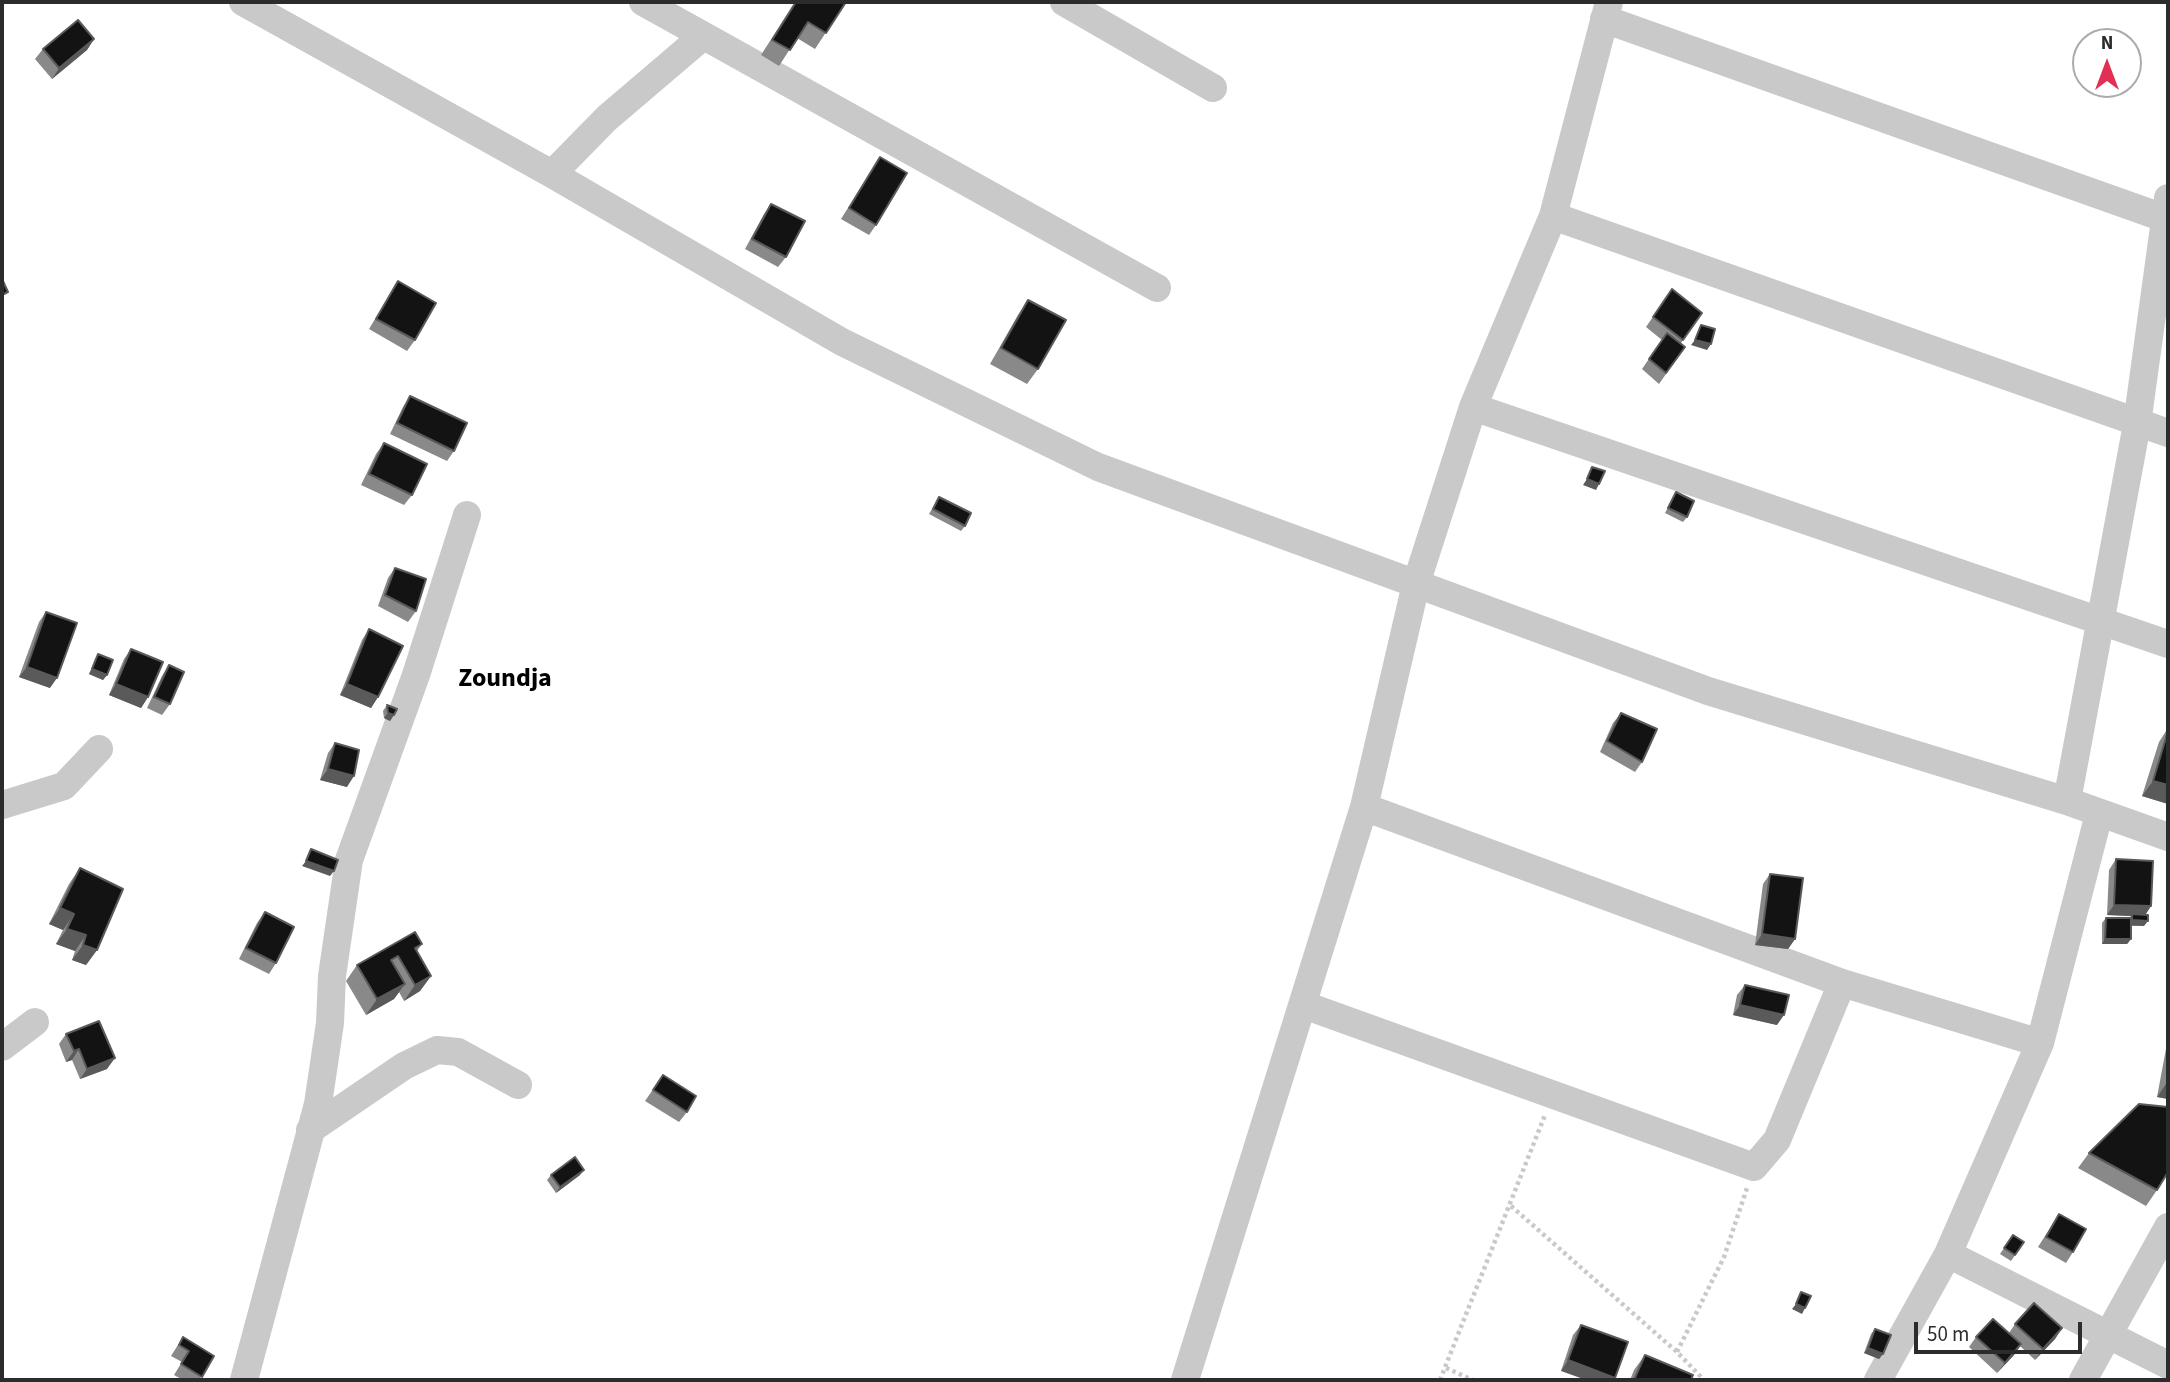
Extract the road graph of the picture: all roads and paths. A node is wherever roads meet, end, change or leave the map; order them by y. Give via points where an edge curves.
1 (243, 2) edge
2 (643, 2) edge
3 (1064, 2) edge
4 (1607, 10) edge
5 (702, 37) junction
6 (1213, 88) dead end
7 (552, 174) junction
8 (2166, 208) edge
9 (1553, 216) junction
10 (1157, 288) dead end
11 (1473, 407) junction
12 (2137, 424) junction
13 (2168, 433) edge
14 (467, 515) dead end
15 (1416, 584) junction
16 (2101, 622) junction
17 (2168, 644) edge
18 (99, 749) dead end
19 (2067, 802) junction
20 (2, 804) edge
21 (1364, 807) junction
22 (2099, 814) junction
23 (2168, 837) edge
24 (1842, 983) junction
25 (1304, 1005) junction
26 (34, 1022) dead end
27 (2040, 1043) junction
28 (2, 1046) edge
29 (518, 1085) dead end
30 (1552, 1095) junction
31 (310, 1130) junction
32 (1754, 1167) junction
33 (1511, 1206) junction
34 (2168, 1227) edge
35 (1948, 1254) junction
36 (2107, 1337) junction
37 (1677, 1352) junction
38 (2168, 1365) edge
39 (1446, 1368) junction
40 (244, 1380) edge
41 (1185, 1380) edge
42 (1440, 1380) edge
43 (1474, 1380) edge
44 (1704, 1380) edge
45 (1878, 1380) edge
46 (2083, 1380) edge

1 - 7 street
2 - 5 street
3 - 6 street
4 - 8 street
4 - 9 street
5 - 7 street via 607,118
5 - 10 street
7 - 15 street via 842,342 1098,467
8 - 12 street
9 - 11 street
9 - 12 street
11 - 15 street
11 - 16 street
12 - 13 street
12 - 16 street
14 - 31 street via 416,675 349,860 328,1037
15 - 19 street via 1708,691
15 - 21 street
16 - 17 street
16 - 19 street
18 - 20 street via 64,786
19 - 22 street
21 - 24 street
21 - 25 street
22 - 23 street
22 - 27 street
24 - 27 street
24 - 32 street via 1777,1140
25 - 30 street
25 - 41 street
26 - 28 street
27 - 35 street
29 - 31 street via 458,1052 437,1050 404,1066
30 - 32 street
30 - 33 path
31 - 40 street
32 - 37 path via 1724,1256
33 - 37 path
33 - 39 path
34 - 36 street
35 - 36 street
35 - 45 street
36 - 38 street
36 - 46 street
37 - 44 path
39 - 42 path
39 - 43 path

